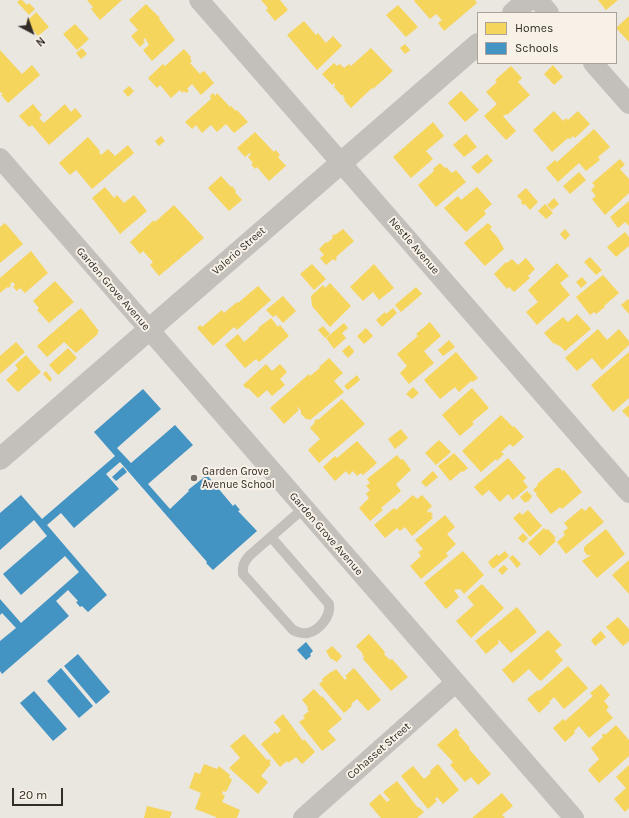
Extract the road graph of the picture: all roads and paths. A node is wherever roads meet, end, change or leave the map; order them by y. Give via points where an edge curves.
1 (199, 0) edge
2 (528, 0) edge
3 (538, 0) edge
4 (514, 12) edge
5 (548, 12) edge
6 (477, 45) edge
7 (594, 64) edge
8 (629, 104) edge
9 (0, 158) edge
10 (341, 162) junction
11 (148, 329) junction
12 (0, 459) edge
13 (629, 493) edge
14 (304, 508) junction
15 (271, 537) junction
16 (455, 683) junction
17 (303, 818) edge
18 (574, 818) edge

1 - 10 street, Nestle Avenue
2 - 4 street
3 - 5 street
6 - 10 street, Valerio Street
7 - 8 street
9 - 11 street, Garden Grove Avenue
10 - 11 street, Valerio Street
10 - 13 street, Nestle Avenue
11 - 12 street, Valerio Street
11 - 14 street, Garden Grove Avenue
14 - 15 lane
14 - 16 street, Garden Grove Avenue
15 - 15 lane via 244,562 242,569 293,630 308,633 326,620 330,610 329,604
16 - 17 street, Cohasset Street
16 - 18 street, Garden Grove Avenue

